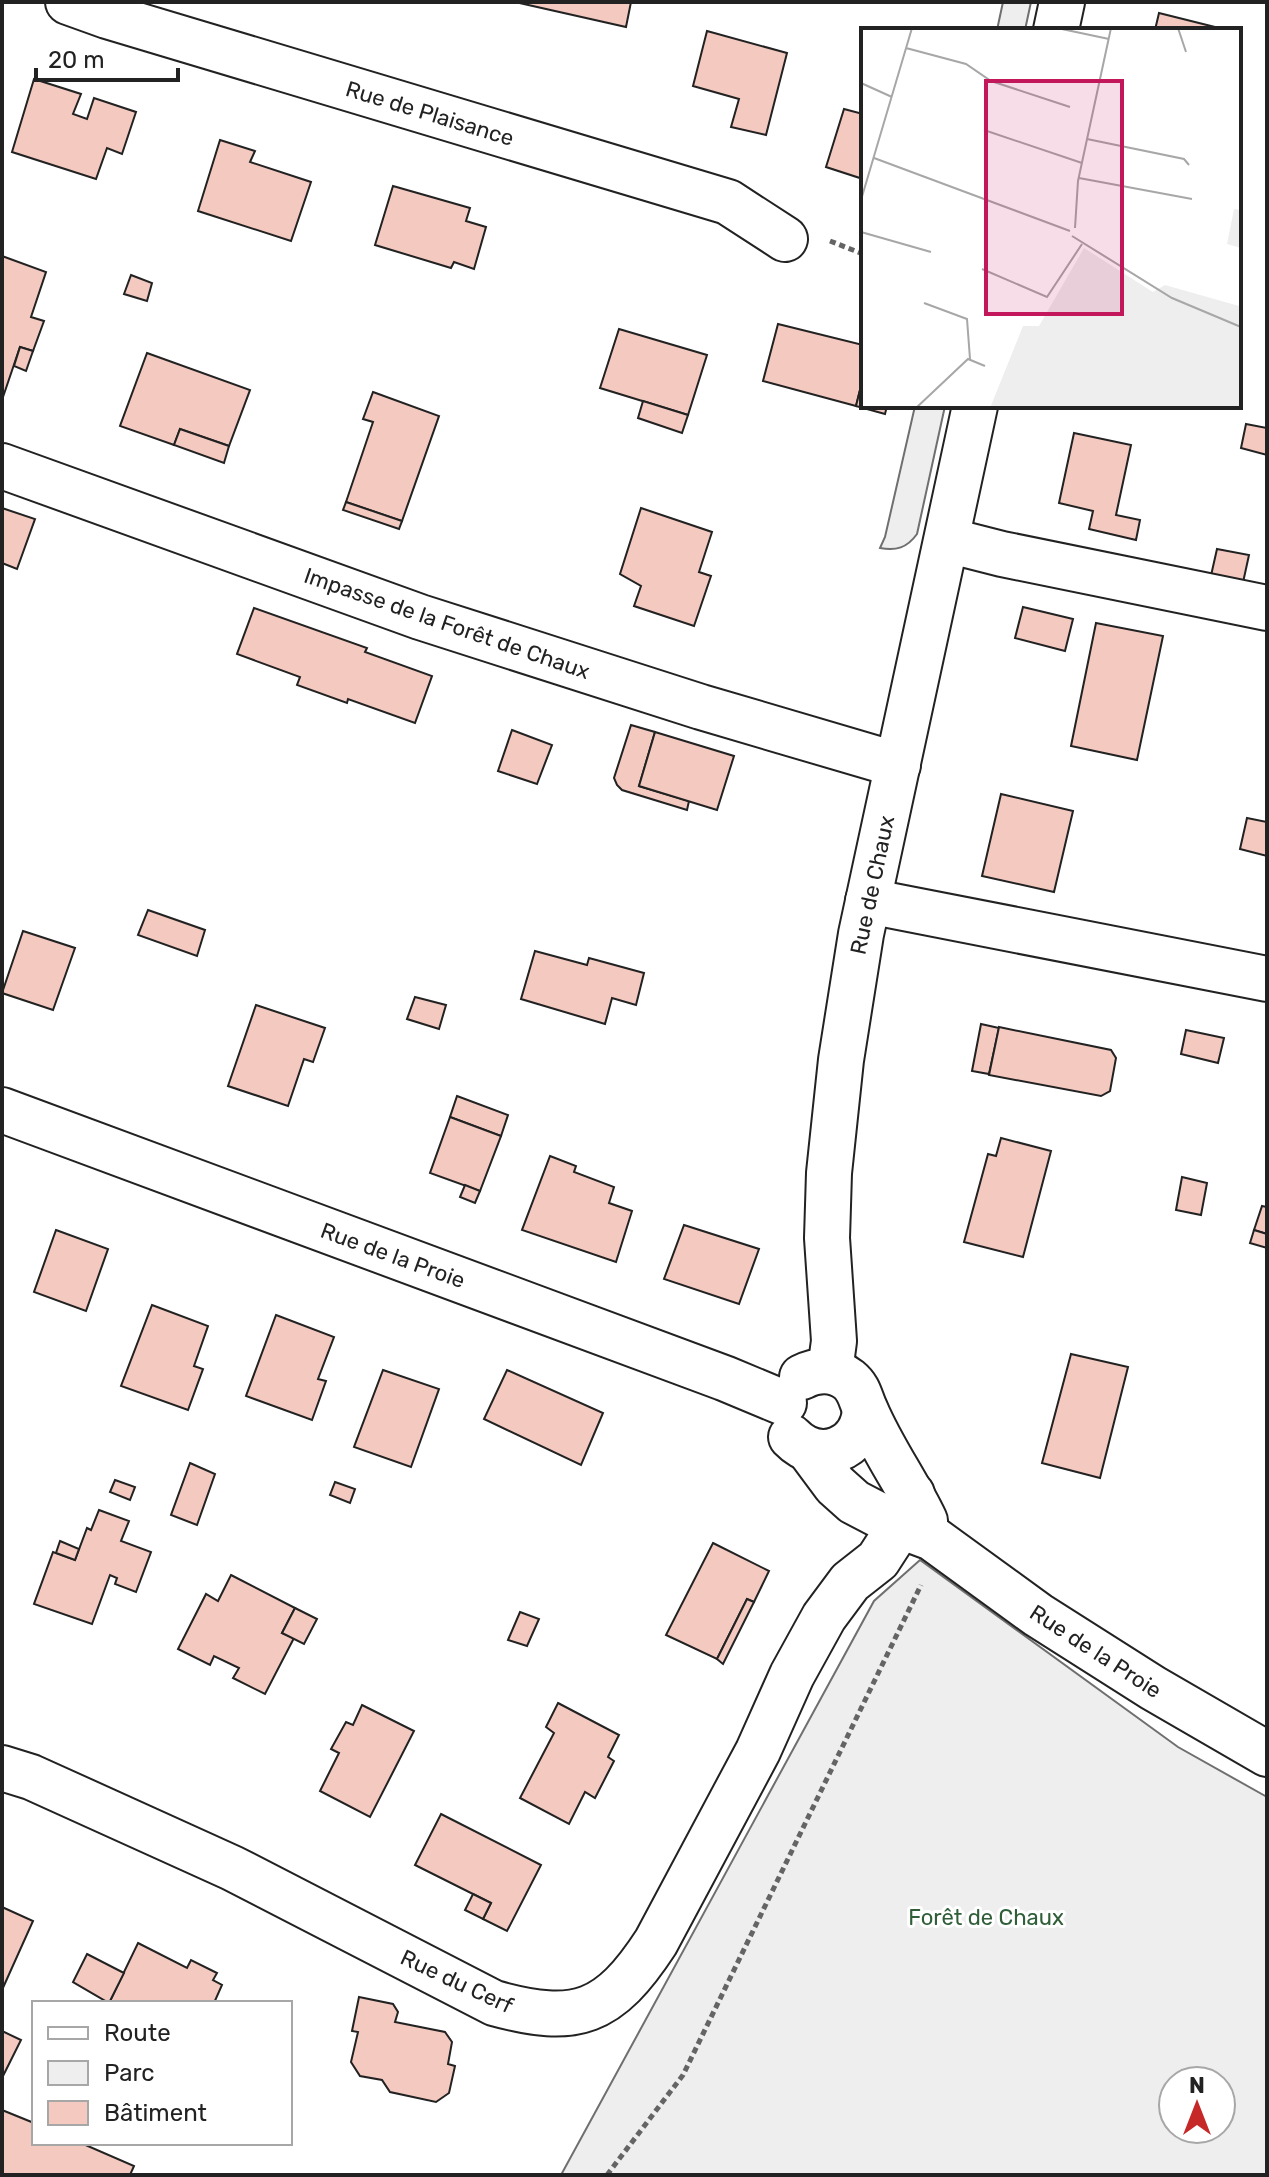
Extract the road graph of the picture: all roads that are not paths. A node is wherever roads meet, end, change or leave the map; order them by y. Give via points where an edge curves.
1 (68, 2) edge
2 (1062, 2) edge
3 (1056, 28) edge
4 (785, 239) dead end
5 (975, 408) edge
6 (2, 466) edge
7 (947, 540) junction
8 (1267, 608) edge
9 (898, 765) junction
10 (868, 901) junction
11 (1267, 979) edge
12 (2, 1110) edge
13 (830, 1371) junction
14 (784, 1403) junction
15 (865, 1410) junction
16 (809, 1450) junction
17 (854, 1502) junction
18 (921, 1526) junction
19 (850, 1582) junction
20 (1267, 1754) edge
21 (2, 1768) edge

1 - 4 street, Rue de Plaisance via 728,202
2 - 3 street
5 - 7 street, Rue de Chaux
6 - 9 street, Impasse de la Forêt de Chaux via 420,617
7 - 8 street
7 - 9 street, Rue de Chaux
9 - 10 street, Rue de Chaux
10 - 11 street
10 - 13 street, Rue de Chaux via 841,1060 829,1173 834,1341
12 - 14 street, Rue de la Proie
13 - 14 street via 805,1375
13 - 15 street via 858,1389
14 - 16 street via 782,1415 791,1436
15 - 16 street via 862,1427 851,1442 836,1451
15 - 18 street, Rue de la Proie
16 - 17 street, Rue de la Proie
17 - 18 street, Rue de la Proie
17 - 19 street
18 - 19 street, Rue du Cerf
18 - 20 street, Rue de la Proie via 1038,1615
19 - 21 street, Rue du Cerf via 792,1675 751,1765 656,1942 621,1987 598,2004 571,2014 534,2014 494,2003 232,1868

